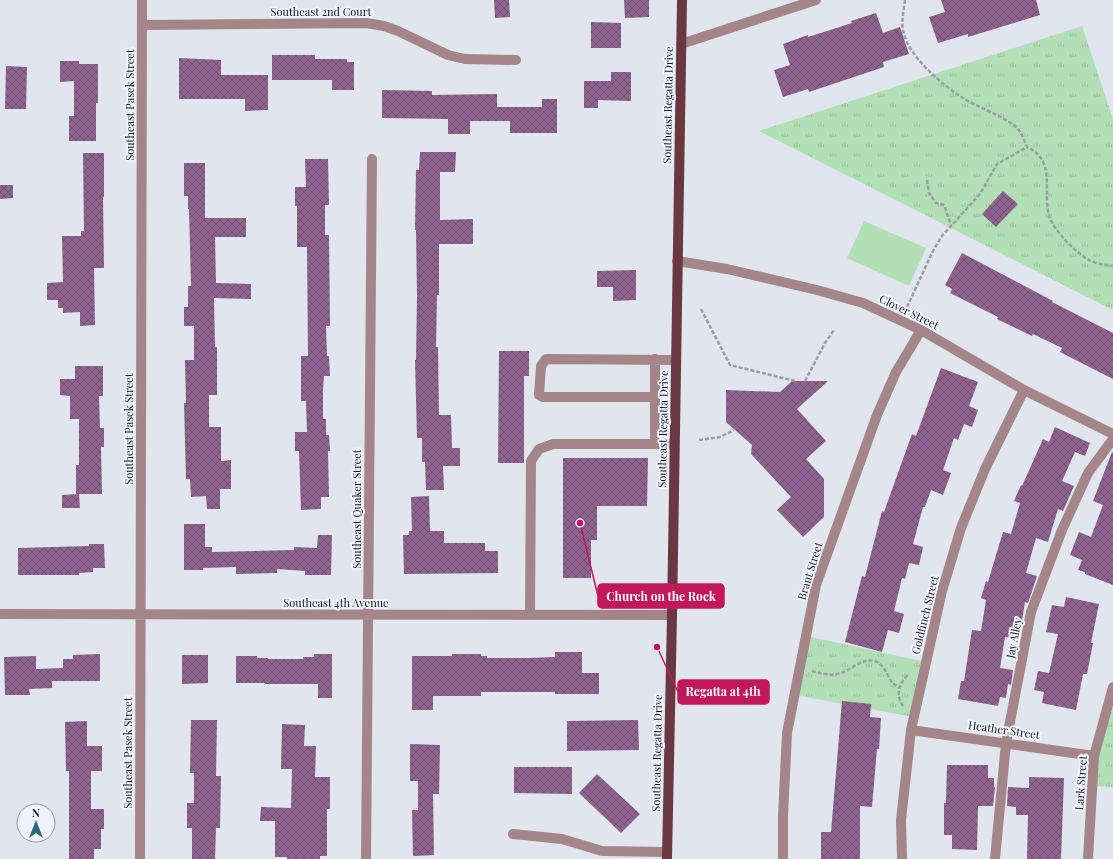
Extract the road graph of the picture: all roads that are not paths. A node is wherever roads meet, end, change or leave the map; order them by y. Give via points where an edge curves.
1 (142, 0) edge
2 (682, 0) edge
3 (816, 0) edge
4 (142, 25) junction
5 (681, 44) junction
6 (516, 60) dead end
7 (372, 158) dead end
8 (677, 261) junction
9 (921, 330) junction
10 (655, 359) junction
11 (676, 360) junction
12 (1024, 390) junction
13 (655, 397) junction
14 (1113, 434) edge
15 (1113, 439) edge
16 (655, 444) junction
17 (674, 444) junction
18 (0, 614) edge
19 (140, 614) junction
20 (368, 615) junction
21 (530, 615) junction
22 (672, 615) junction
23 (1113, 687) edge
24 (911, 730) junction
25 (1006, 742) junction
26 (1094, 756) junction
27 (513, 834) dead end
28 (667, 855) edge
29 (140, 859) edge
30 (366, 859) edge
31 (783, 859) edge
32 (902, 859) edge
33 (995, 859) edge
34 (1088, 859) edge

1 - 4 street, Southeast Pasek Street
2 - 5 main road, Southeast Regatta Drive
3 - 5 street
4 - 6 street, Southeast 2nd Court via 366,23 391,28 448,55 465,59
4 - 19 street, Southeast Pasek Street
5 - 8 main road, Southeast Regatta Drive
7 - 20 street, Southeast Quaker Street
8 - 9 street, Clover Street via 727,269 863,303
8 - 11 main road, Southeast Regatta Drive
9 - 12 street, Clover Street
9 - 31 street, Brant Street via 896,372 877,415 816,585 787,733
10 - 11 street
10 - 13 street
10 - 13 street via 546,359 541,366 539,395
11 - 17 main road, Southeast Regatta Drive
12 - 14 street, Clover Street
12 - 24 street, Goldfinch Street via 961,528 942,591
13 - 16 street
15 - 25 street, Jay Alley via 1088,473 1062,530 1031,612
16 - 17 street
16 - 21 street via 553,444 539,449 531,461
17 - 22 main road, Southeast Regatta Drive
18 - 19 street, Southeast 4th Avenue
19 - 20 street, Southeast 4th Avenue
19 - 29 street, Southeast Pasek Street
20 - 21 street, Southeast 4th Avenue
20 - 30 street, Southeast Quaker Street
21 - 22 street, Southeast 4th Avenue
22 - 28 main road, Southeast Regatta Drive
23 - 26 street, Lark Street
24 - 25 street, Heather Street
24 - 32 street, Goldfinch Street via 901,820
25 - 26 street, Heather Street
25 - 33 street, Jay Alley
26 - 34 street, Lark Street
27 - 28 street via 562,838 602,851

